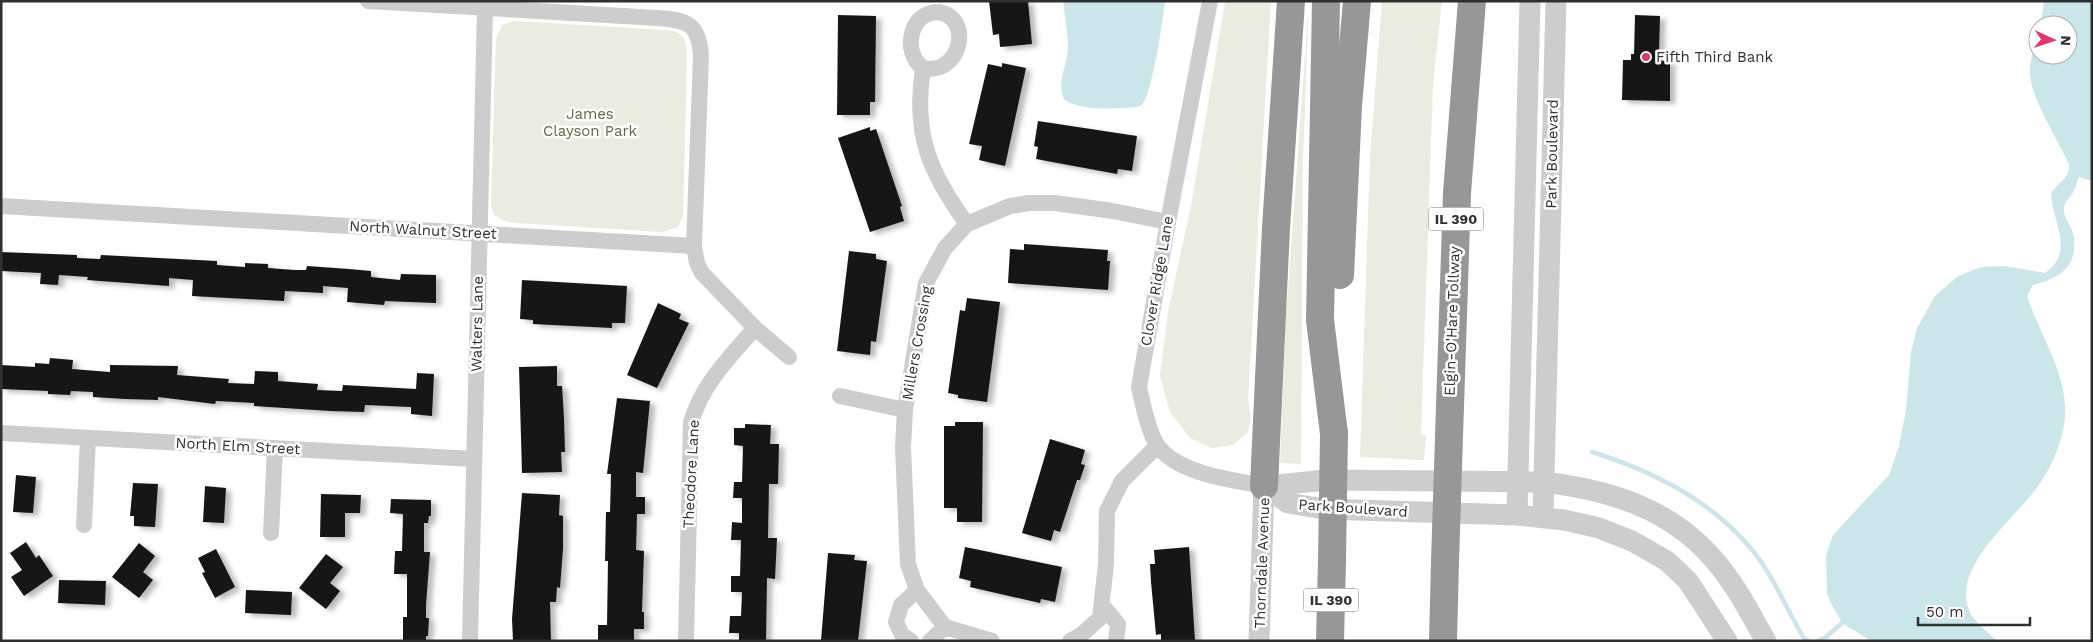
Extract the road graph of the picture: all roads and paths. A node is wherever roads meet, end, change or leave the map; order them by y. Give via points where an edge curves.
1 (368, 1) edge
2 (1210, 1) edge
3 (1291, 1) edge
4 (1326, 1) edge
5 (1357, 1) edge
6 (1472, 1) edge
7 (1530, 1) edge
8 (1556, 1) edge
9 (485, 8) junction
10 (923, 68) dead end
11 (1, 206) edge
12 (1168, 222) junction
13 (966, 224) junction
14 (479, 233) junction
15 (694, 246) junction
16 (756, 328) junction
17 (789, 358) dead end
18 (840, 396) dead end
19 (905, 410) junction
20 (1, 433) edge
21 (1334, 434) junction
22 (88, 438) junction
23 (1157, 446) junction
24 (275, 448) junction
25 (474, 459) junction
26 (1517, 481) junction
27 (1543, 482) junction
28 (1264, 486) junction
29 (1517, 515) junction
30 (1543, 518) junction
31 (84, 525) dead end
32 (271, 532) dead end
33 (916, 590) junction
34 (1102, 605) junction
35 (945, 627) junction
36 (470, 641) edge
37 (686, 641) edge
38 (911, 641) edge
39 (930, 641) edge
40 (992, 641) edge
41 (1070, 641) edge
42 (1116, 641) edge
43 (1259, 641) edge
44 (1330, 641) edge
45 (1443, 641) edge
46 (1727, 641) edge
47 (1766, 641) edge

1 - 9 street
2 - 12 street, Clover Ridge Lane
3 - 28 highway
4 - 21 highway via 1320,320
5 - 21 highway, IL 390 via 1348,106
6 - 45 highway, Elgin-O'Hare Tollway / IL 390, bridge via 1457,193
7 - 26 street, Park Boulevard
8 - 27 street, Park Boulevard
9 - 14 street, Walters Lane
9 - 15 street via 657,18 692,26 701,56
10 - 13 street via 920,108 927,154 940,186
11 - 14 street, North Walnut Street
12 - 13 street, Millers Crossing via 1114,211 1036,203 1002,209
12 - 23 street, Clover Ridge Lane via 1139,387
13 - 19 street, Millers Crossing via 945,248 926,283
14 - 15 street, North Walnut Street
14 - 25 street, Walters Lane
15 - 16 street via 700,271
16 - 17 street
16 - 37 street, Theodore Lane via 713,376 703,391 691,422
18 - 19 street
19 - 33 street, Millers Crossing via 906,537 908,564
20 - 22 street, North Elm Street
21 - 44 highway, IL 390, bridge
22 - 24 street, North Elm Street
22 - 31 street
23 - 28 street via 1172,459 1192,469 1219,478
23 - 34 street via 1122,481 1107,511
24 - 25 street, North Elm Street
24 - 32 street
25 - 36 street, Walters Lane
26 - 27 street
26 - 28 street, Park Boulevard via 1327,480
26 - 29 street, Park Boulevard
27 - 30 street, Park Boulevard
27 - 47 street via 1577,485 1628,499 1682,530 1730,580
28 - 29 street, Park Boulevard via 1288,503 1324,509
28 - 43 street, Thorndale Avenue
29 - 30 street
30 - 46 street via 1598,528 1632,541 1667,561 1688,581
33 - 35 street, Millers Crossing
33 - 38 street via 901,605 896,622 902,636
34 - 41 street via 1100,618
34 - 42 street via 1118,624
35 - 39 street
35 - 40 street

